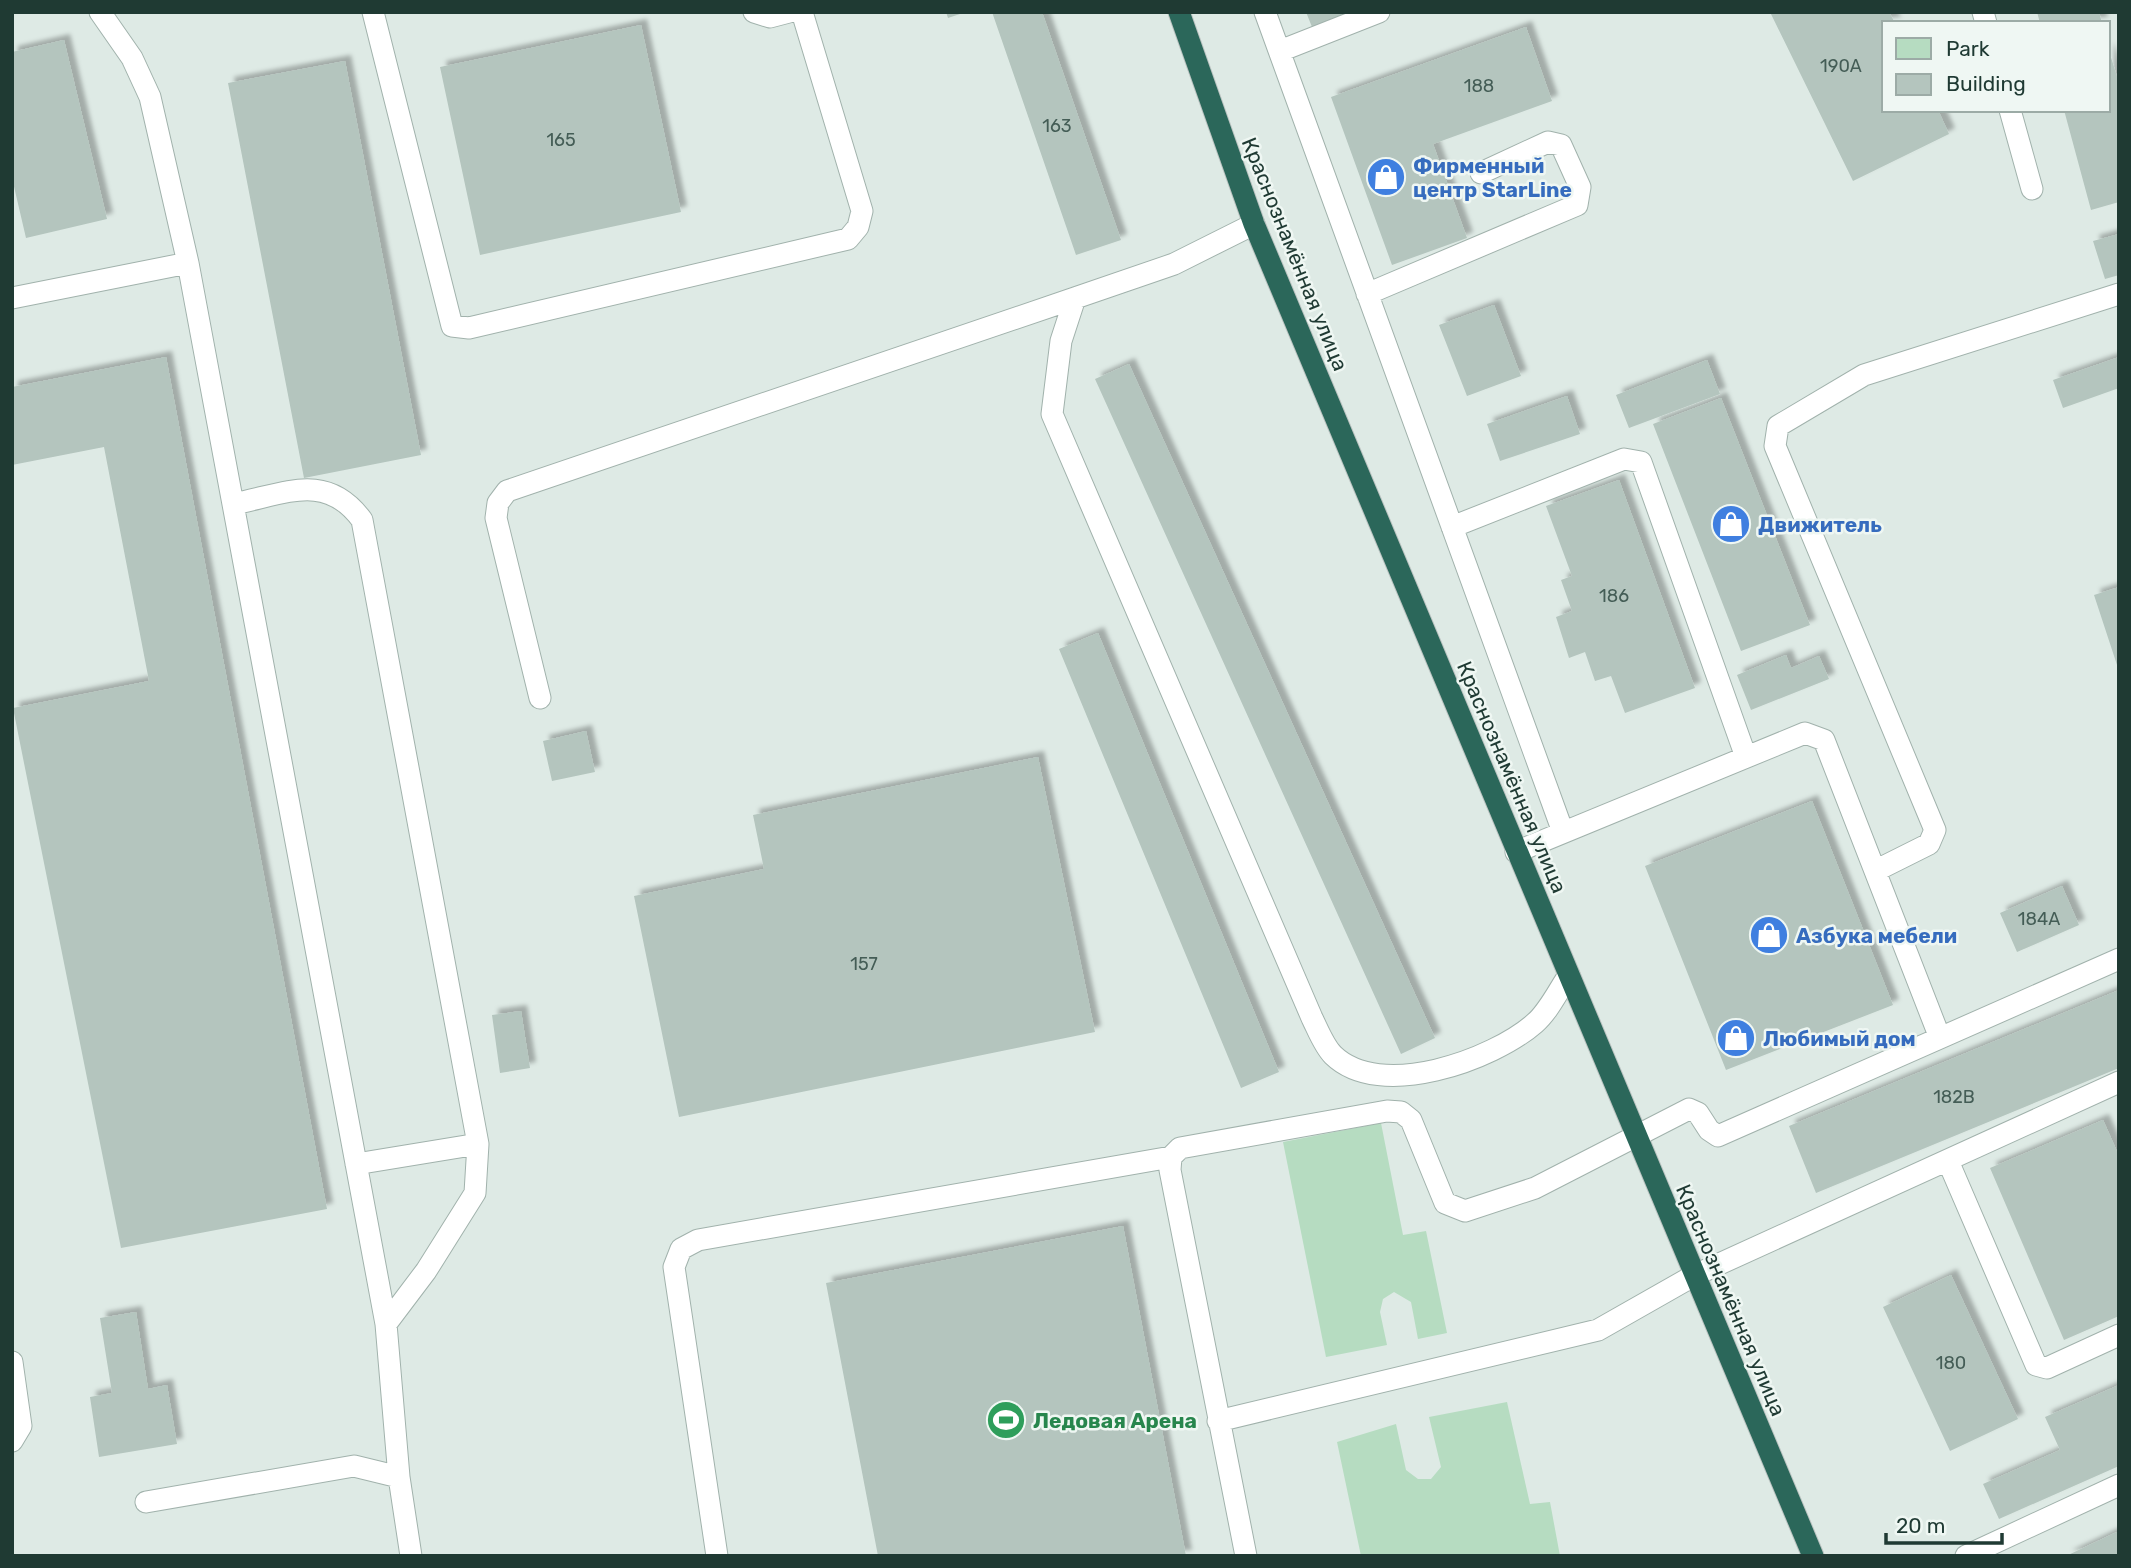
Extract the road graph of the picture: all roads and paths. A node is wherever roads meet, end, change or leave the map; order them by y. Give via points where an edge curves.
1 (100, 12) edge
2 (373, 12) edge
3 (754, 12) edge
4 (789, 12) edge
5 (802, 12) edge
6 (1179, 12) edge
7 (1265, 12) edge
8 (1379, 12) edge
9 (1280, 51) junction
10 (2011, 112) edge
11 (1481, 173) dead end
12 (2032, 188) dead end
13 (1254, 225) junction
14 (188, 263) junction
15 (1367, 294) junction
16 (2119, 294) edge
17 (12, 298) edge
18 (1075, 298) junction
19 (233, 504) junction
20 (1452, 527) junction
21 (540, 698) dead end
22 (1746, 757) junction
23 (1563, 832) junction
24 (1516, 852) junction
25 (1875, 871) junction
26 (2119, 959) edge
27 (1569, 975) junction
28 (1940, 1038) junction
29 (2119, 1082) edge
30 (1635, 1136) junction
31 (478, 1144) junction
32 (1171, 1157) junction
33 (1948, 1161) junction
34 (356, 1164) junction
35 (1693, 1276) junction
36 (386, 1324) junction
37 (2119, 1335) edge
38 (12, 1362) edge
39 (1218, 1421) junction
40 (12, 1441) edge
41 (399, 1477) junction
42 (2119, 1485) edge
43 (146, 1502) dead end
44 (411, 1556) edge
45 (717, 1556) edge
46 (1246, 1556) edge
47 (1813, 1556) edge
48 (1966, 1556) edge

1 - 14 lane via 132,58 150,97
2 - 5 lane via 452,327 469,328 848,239 858,227 862,211
3 - 4 lane via 770,16
6 - 13 highway, Краснознамённая улица
7 - 9 lane
8 - 9 lane
9 - 15 lane
10 - 12 lane
11 - 15 lane via 1548,142 1561,145 1580,187 1577,205
13 - 18 lane via 1174,264
13 - 24 highway, Краснознамённая улица
14 - 17 lane
14 - 19 lane
15 - 20 lane
16 - 25 lane via 1864,375 1778,426 1775,446 1935,830 1929,844
18 - 21 lane via 507,491 498,503 496,518
18 - 27 lane via 1061,341 1052,414 1312,1018 1332,1054 1371,1075 1424,1073 1481,1056 1536,1022
19 - 31 lane via 310,489 328,490 348,502 362,520
19 - 34 lane
20 - 22 lane via 1624,459 1641,462
20 - 23 lane
22 - 23 lane
22 - 25 lane via 1805,733 1824,740
23 - 24 lane
24 - 27 highway, Краснознамённая улица
25 - 28 lane
26 - 28 lane
27 - 30 highway, Краснознамённая улица
28 - 30 lane via 1718,1136 1689,1109
29 - 33 lane
30 - 32 lane via 1535,1188 1465,1212 1445,1203 1411,1120 1401,1112 1180,1148
30 - 35 highway, Краснознамённая улица
31 - 34 lane
31 - 36 lane via 475,1194
32 - 39 lane
32 - 45 lane via 698,1240 681,1249 674,1267
33 - 35 lane
33 - 37 lane via 2036,1365 2048,1368
34 - 36 lane
35 - 39 lane via 1598,1329
35 - 47 highway, Краснознамённая улица
36 - 41 lane
38 - 40 lane via 21,1426
39 - 46 lane
41 - 43 lane via 354,1466
41 - 44 lane
42 - 48 lane

